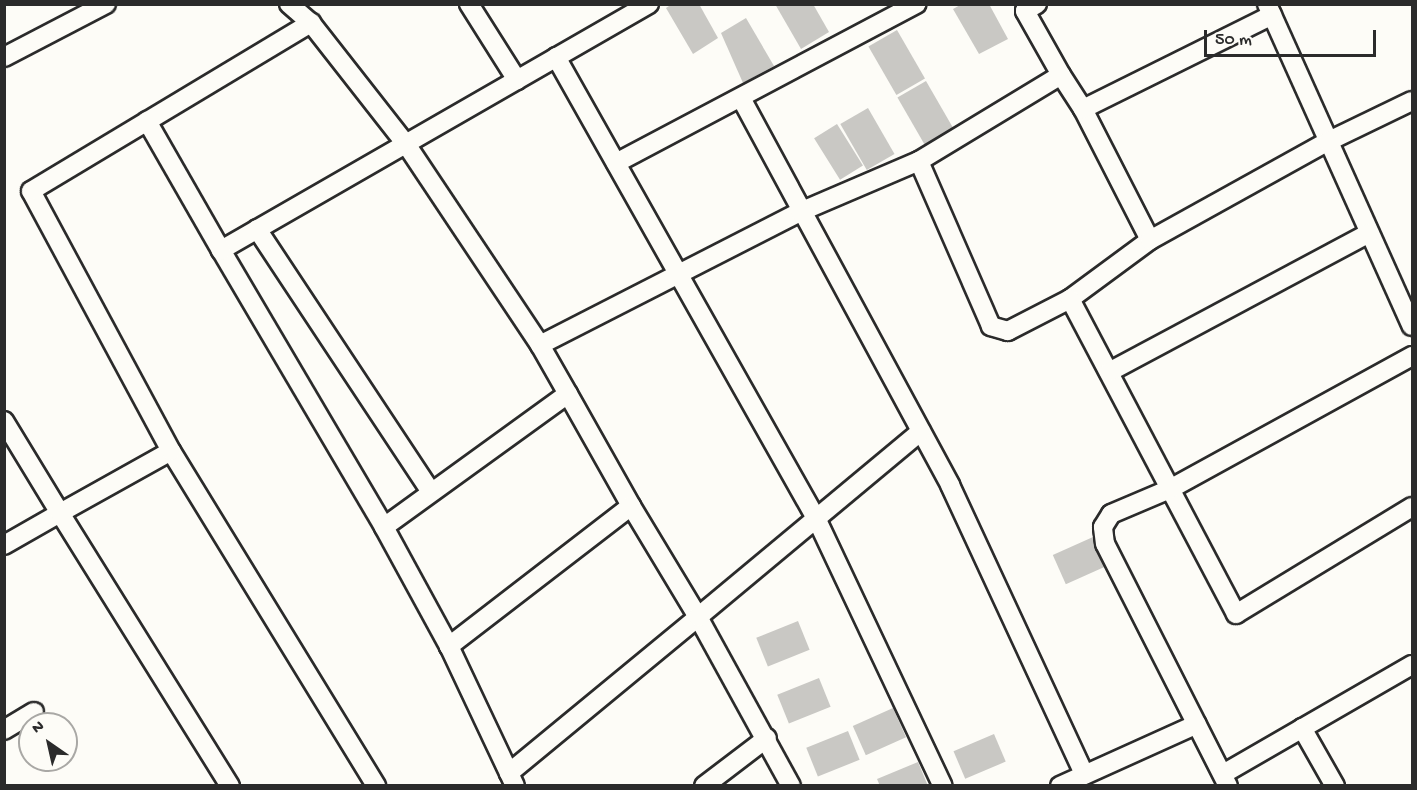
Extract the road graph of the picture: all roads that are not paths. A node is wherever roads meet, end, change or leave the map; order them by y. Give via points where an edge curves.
1 (289, 4) edge
2 (469, 4) edge
3 (649, 4) edge
4 (916, 4) edge
5 (97, 7) edge
6 (1027, 7) edge
7 (629, 9) edge
8 (1269, 10) edge
9 (311, 24) junction
10 (4, 57) edge
11 (556, 57) junction
12 (1060, 75) junction
13 (518, 80) junction
14 (741, 98) junction
15 (1413, 101) edge
16 (1083, 109) junction
17 (147, 121) junction
18 (1327, 142) junction
19 (406, 144) junction
20 (919, 161) junction
21 (616, 163) junction
22 (800, 212) junction
23 (256, 230) junction
24 (1369, 232) junction
25 (1150, 240) junction
26 (221, 250) junction
27 (679, 276) junction
28 (1070, 299) junction
29 (1413, 326) edge
30 (540, 345) junction
31 (1413, 356) edge
32 (1109, 372) junction
33 (567, 394) junction
34 (4, 421) edge
35 (921, 431) junction
36 (171, 451) junction
37 (1170, 489) junction
38 (431, 492) junction
39 (631, 506) junction
40 (1413, 507) edge
41 (60, 513) junction
42 (817, 520) junction
43 (384, 527) junction
44 (4, 545) edge
45 (698, 617) junction
46 (449, 646) junction
47 (1413, 665) edge
48 (18, 722) edge
49 (1197, 724) junction
50 (1302, 728) junction
51 (4, 730) edge
52 (767, 738) junction
53 (1084, 774) junction
54 (512, 779) edge
55 (1226, 780) edge
56 (230, 786) edge
57 (375, 786) edge
58 (704, 786) edge
59 (791, 786) edge
60 (943, 786) edge
61 (1060, 786) edge
62 (1335, 786) edge

1 - 9 street
2 - 13 street
3 - 7 street
4 - 14 street
5 - 10 street
6 - 12 street
7 - 11 street
8 - 16 street
8 - 18 street
9 - 17 street
9 - 19 street
11 - 13 street
11 - 21 street
12 - 16 street
12 - 20 street
13 - 19 street
14 - 21 street
14 - 22 street
15 - 18 street
16 - 25 street
17 - 26 street
17 - 36 street via 31,191
18 - 24 street
18 - 25 street
19 - 23 street
19 - 30 street
20 - 22 street
20 - 28 street via 991,326 1008,331
21 - 27 street
22 - 27 street
22 - 35 street
23 - 26 street
23 - 38 street
24 - 29 street
24 - 32 street
25 - 28 street
26 - 43 street
27 - 30 street
27 - 42 street
28 - 32 street
30 - 33 street
31 - 37 street
32 - 37 street
33 - 38 street
33 - 39 street
34 - 41 street
35 - 42 street
35 - 53 street via 950,485
36 - 41 street
36 - 57 street
37 - 40 street via 1236,614
37 - 49 street via 1112,514 1103,527 1105,544
38 - 43 street
39 - 45 street
39 - 46 street
41 - 44 street
41 - 56 street
42 - 45 street
42 - 60 street
43 - 46 street
45 - 52 street
45 - 54 street
46 - 54 street
47 - 50 street
48 - 51 street
49 - 53 street
49 - 55 street
50 - 55 street
50 - 62 street
52 - 58 street
52 - 59 street
53 - 61 street

